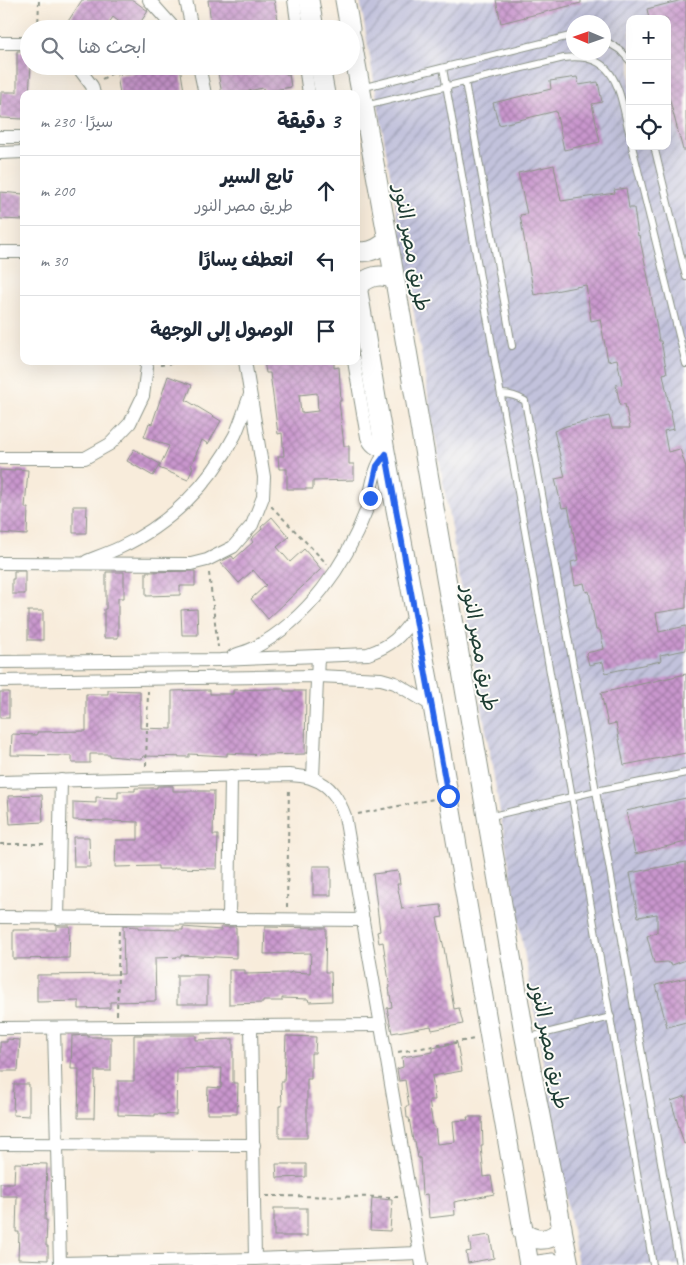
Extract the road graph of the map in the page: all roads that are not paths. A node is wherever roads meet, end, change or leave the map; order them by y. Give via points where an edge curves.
1 (149, 0) edge
2 (186, 0) edge
3 (294, 0) edge
4 (309, 0) edge
5 (345, 0) edge
6 (167, 20) edge
7 (190, 20) edge
8 (297, 20) edge
9 (312, 20) edge
10 (348, 20) edge
11 (566, 37) edge
12 (0, 42) edge
13 (20, 43) edge
14 (611, 44) edge
15 (629, 60) edge
16 (443, 68) junction
17 (83, 75) edge
18 (201, 75) edge
19 (306, 75) edge
20 (322, 75) edge
21 (358, 75) edge
22 (465, 82) junction
23 (446, 87) junction
24 (93, 90) edge
25 (204, 90) edge
26 (308, 90) edge
27 (324, 90) edge
28 (362, 97) junction
29 (626, 121) edge
30 (4, 137) edge
31 (20, 137) edge
32 (633, 150) edge
33 (655, 150) edge
34 (20, 152) edge
35 (5, 153) edge
36 (388, 240) junction
37 (360, 250) edge
38 (0, 252) edge
39 (20, 252) edge
40 (686, 277) edge
41 (394, 279) junction
42 (360, 282) edge
43 (360, 302) edge
44 (512, 346) dead end
45 (686, 364) edge
46 (147, 365) edge
47 (246, 365) edge
48 (355, 365) edge
49 (501, 394) junction
50 (250, 395) junction
51 (385, 452) junction
52 (0, 458) edge
53 (0, 563) edge
54 (80, 563) junction
55 (415, 616) junction
56 (318, 656) junction
57 (220, 660) junction
58 (0, 662) edge
59 (119, 662) junction
60 (318, 676) junction
61 (119, 678) junction
62 (0, 681) edge
63 (433, 706) junction
64 (686, 773) edge
65 (231, 776) junction
66 (313, 778) junction
67 (61, 780) junction
68 (0, 782) edge
69 (596, 791) junction
70 (572, 797) junction
71 (487, 817) junction
72 (0, 917) edge
73 (58, 918) junction
74 (229, 918) junction
75 (363, 920) junction
76 (611, 1017) junction
77 (380, 1025) junction
78 (251, 1026) junction
79 (0, 1028) edge
80 (54, 1028) junction
81 (525, 1038) junction
82 (0, 1144) edge
83 (57, 1145) junction
84 (254, 1145) junction
85 (562, 1227) junction
86 (522, 1231) junction
87 (255, 1259) junction
88 (421, 1259) edge
89 (60, 1264) edge
90 (529, 1265) edge
91 (538, 1265) edge
92 (558, 1265) edge
93 (569, 1265) edge
94 (653, 1265) edge
95 (679, 1265) edge

1 - 6 street
2 - 7 street
3 - 8 street
4 - 9 street
5 - 10 street
11 - 16 lane
12 - 13 street
14 - 15 lane
16 - 23 lane
16 - 28 lane
17 - 24 street
18 - 25 street
19 - 26 street
20 - 27 street
21 - 28 street, طريق مصر النور
22 - 23 lane
22 - 29 lane via 564,58 594,58 606,66 614,79
22 - 44 lane
23 - 28 lane
23 - 49 lane
28 - 36 street, طريق مصر النور
30 - 31 street
30 - 35 street
32 - 45 lane
33 - 40 lane
34 - 35 street
36 - 37 street via 371,251
36 - 41 street, طريق مصر النور
38 - 39 street
41 - 42 street via 374,276
41 - 71 street, طريق مصر النور
43 - 51 street
46 - 52 street via 143,396 130,422 110,444 85,458
47 - 50 street
48 - 51 street via 367,437 375,448
49 - 69 lane via 518,396 525,401
49 - 70 lane
50 - 54 street via 236,434 214,470 187,501 148,532 119,548
50 - 54 street via 264,477 263,497 252,524 233,547 207,560 190,564
51 - 55 street
51 - 57 street via 377,466 356,537 335,573 312,602 285,627 254,648
53 - 54 street
55 - 56 street via 386,648 368,654
55 - 63 street
56 - 57 street
56 - 60 street
57 - 59 street
58 - 59 street
59 - 61 street
60 - 61 street
60 - 63 street via 381,679
60 - 66 street
61 - 62 street
63 - 86 street
64 - 69 lane
65 - 66 street
65 - 67 street
65 - 74 street
66 - 75 street via 328,787 346,816
67 - 68 street
67 - 73 street
69 - 70 lane
69 - 95 lane
70 - 71 lane
70 - 76 lane
71 - 81 street, طريق مصر النور
72 - 73 street
73 - 74 street
74 - 75 street
75 - 77 street
76 - 81 lane
76 - 94 lane
77 - 78 street
77 - 88 street
78 - 80 street
78 - 84 street
79 - 80 street
80 - 83 street
81 - 85 street, طريق مصر النور
82 - 83 street
83 - 84 street
83 - 89 street
84 - 87 street
85 - 86 street via 558,1233 539,1240
85 - 93 street, طريق مصر النور
86 - 90 street
87 - 88 street
87 - 89 street
91 - 92 street

